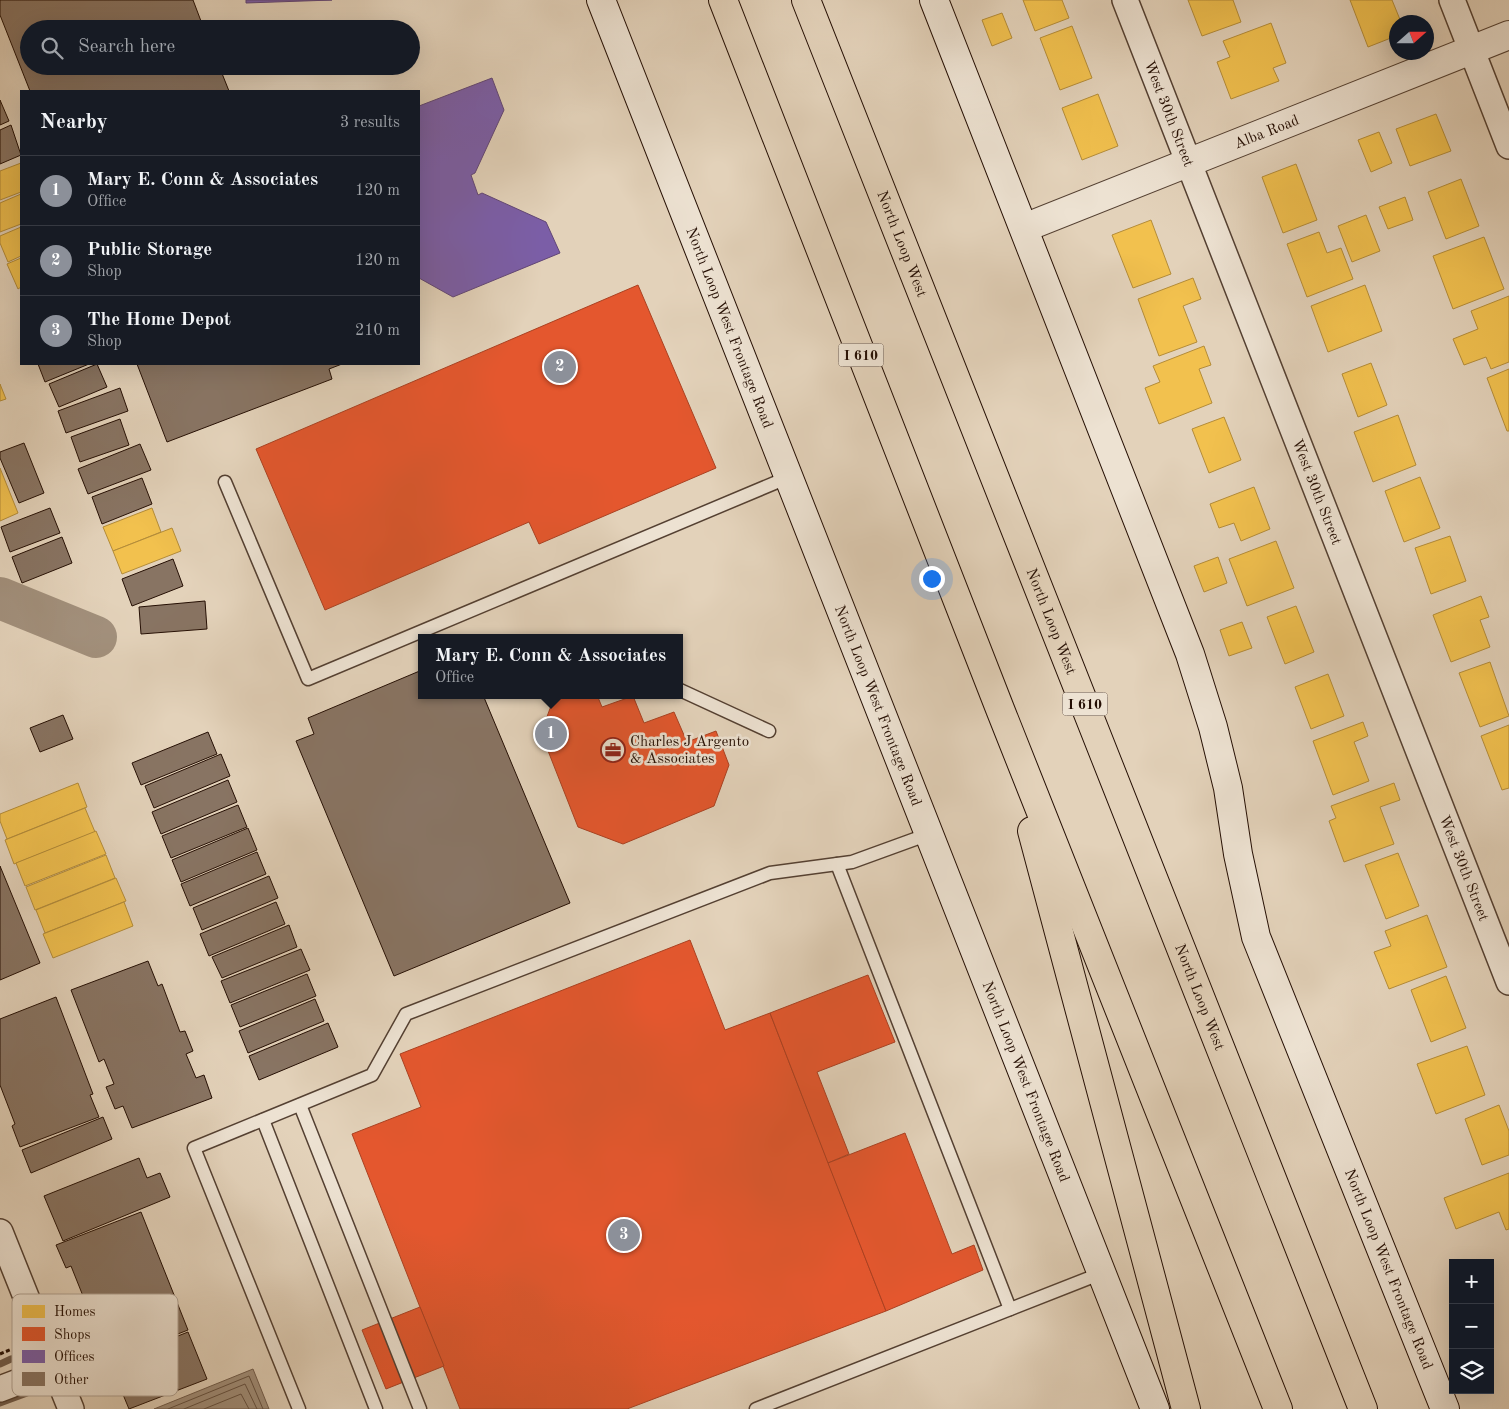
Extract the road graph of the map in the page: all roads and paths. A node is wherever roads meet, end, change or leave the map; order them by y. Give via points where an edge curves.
1 (601, 0) edge
2 (723, 0) edge
3 (806, 0) edge
4 (934, 0) edge
5 (1125, 0) edge
6 (1452, 0) edge
7 (1509, 35) edge
8 (1471, 50) junction
9 (1509, 146) edge
10 (1189, 163) junction
11 (1024, 228) junction
12 (789, 476) junction
13 (225, 482) dead end
14 (683, 691) edge
15 (1000, 709) junction
16 (769, 731) dead end
17 (929, 834) junction
18 (837, 864) junction
19 (1509, 982) edge
20 (300, 1104) junction
21 (263, 1120) junction
22 (0, 1232) edge
23 (1102, 1273) junction
24 (25, 1294) edge
25 (1010, 1309) junction
26 (12, 1349) dead end
27 (0, 1354) edge
28 (12, 1384) edge
29 (0, 1389) edge
30 (66, 1396) edge
31 (71, 1409) edge
32 (299, 1409) edge
33 (376, 1409) edge
34 (420, 1409) edge
35 (756, 1409) edge
36 (1155, 1409) edge
37 (1186, 1409) edge
38 (1278, 1409) edge
39 (1363, 1409) edge
40 (1445, 1409) edge

1 - 12 main road, North Loop West Frontage Road
2 - 15 highway, I 610
3 - 39 highway, North Loop West / I 610
4 - 11 main road, North Loop West Frontage Road
5 - 10 street, West 30th Street
6 - 8 street
7 - 8 main road, Alba Road
8 - 9 street
8 - 10 main road, Alba Road
10 - 11 main road, Alba Road
10 - 19 street, West 30th Street
11 - 40 main road, North Loop West Frontage Road via 1190,654 1228,788 1256,937
12 - 13 lane via 308,679
12 - 17 main road, North Loop West Frontage Road
14 - 16 lane
15 - 37 highway
15 - 38 highway, I 610
17 - 18 lane via 852,862
17 - 23 main road, North Loop West Frontage Road
18 - 20 lane via 770,873 406,1014 372,1075
18 - 25 lane
20 - 21 lane
20 - 34 lane
21 - 32 lane via 194,1148
21 - 33 lane
22 - 24 street
23 - 25 lane
23 - 36 main road, North Loop West Frontage Road
25 - 35 lane
26 - 27 path
28 - 29 street
30 - 31 street

